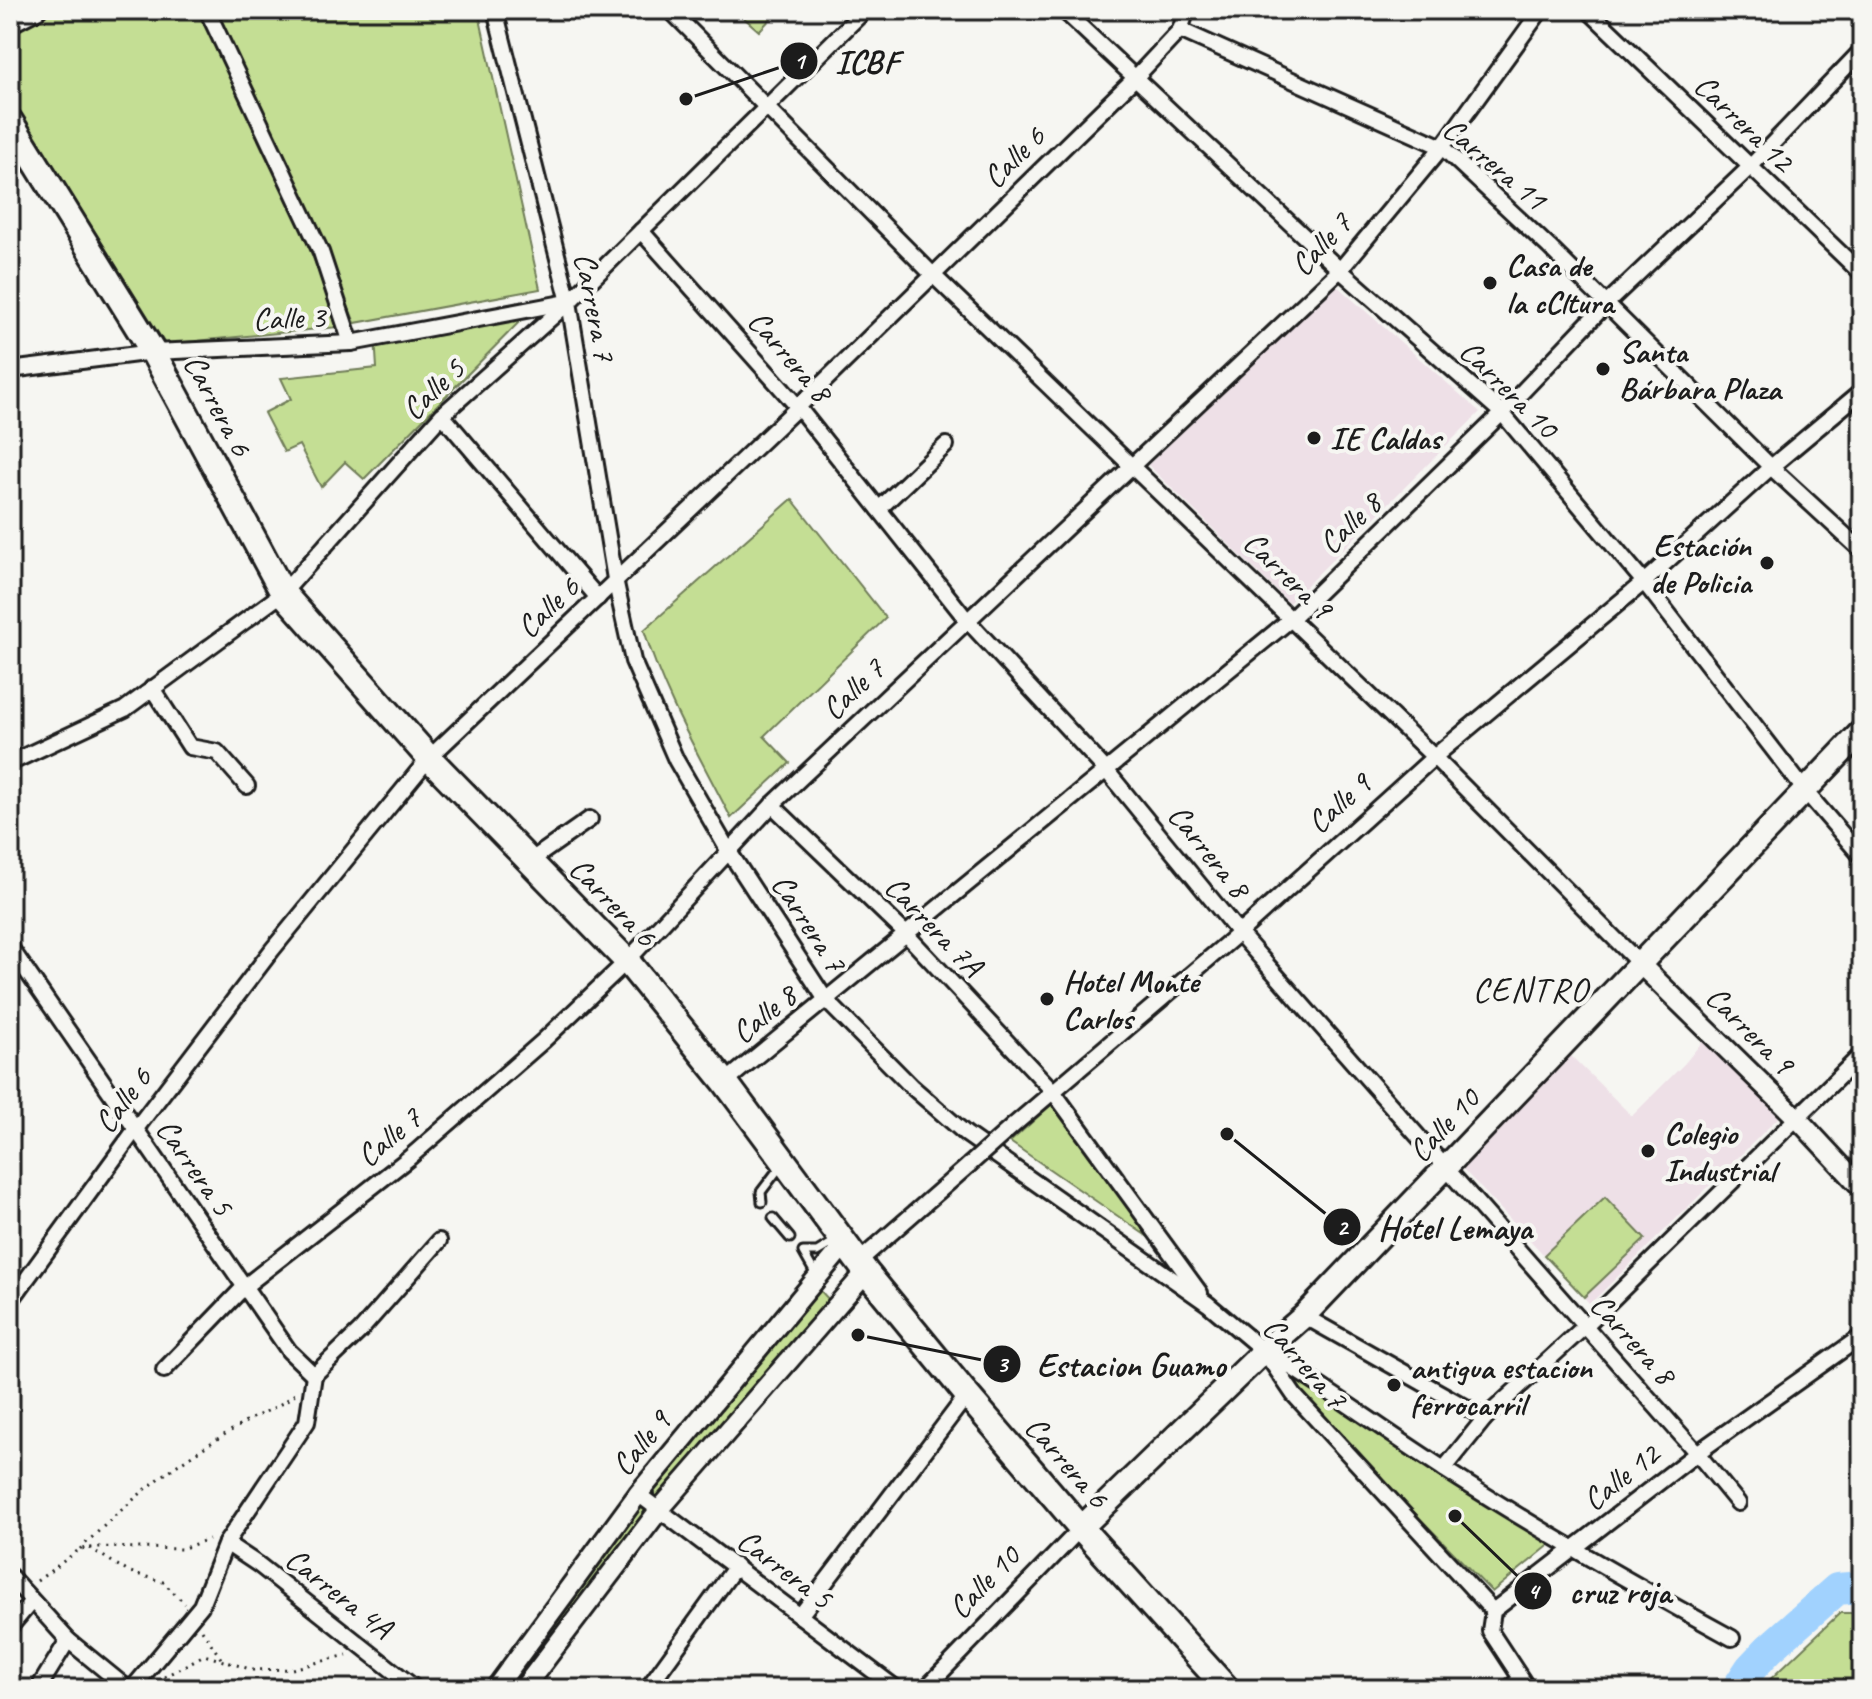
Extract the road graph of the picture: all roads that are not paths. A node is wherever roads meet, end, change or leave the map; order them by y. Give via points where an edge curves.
1 (39, 10) edge
2 (207, 10) edge
3 (495, 10) edge
4 (670, 10) edge
5 (865, 10) edge
6 (1063, 10) edge
7 (1187, 10) edge
8 (1541, 10) edge
9 (1588, 10) edge
10 (10, 25) edge
11 (1180, 30) junction
12 (1862, 50) edge
13 (1136, 77) junction
14 (767, 107) junction
15 (10, 121) edge
16 (1442, 147) junction
17 (1750, 167) junction
18 (641, 231) junction
19 (1340, 270) junction
20 (1862, 274) edge
21 (933, 275) junction
22 (569, 302) junction
23 (1607, 303) junction
24 (351, 343) junction
25 (153, 352) junction
26 (10, 370) edge
27 (1862, 391) edge
28 (798, 407) junction
29 (1502, 413) junction
30 (442, 415) junction
31 (946, 445) dead end
32 (1130, 467) junction
33 (1771, 467) junction
34 (879, 509) junction
35 (1862, 551) edge
36 (615, 579) junction
37 (1644, 582) junction
38 (283, 593) junction
39 (598, 598) junction
40 (966, 619) junction
41 (1291, 619) junction
42 (152, 688) junction
43 (1862, 731) edge
44 (1434, 757) junction
45 (429, 758) junction
46 (10, 763) edge
47 (1106, 770) junction
48 (247, 786) dead end
49 (1806, 792) junction
50 (772, 805) junction
51 (590, 819) dead end
52 (728, 850) junction
53 (1862, 857) edge
54 (530, 861) junction
55 (1239, 933) junction
56 (906, 934) junction
57 (10, 947) edge
58 (627, 961) junction
59 (1640, 964) junction
60 (826, 1000) junction
61 (1862, 1054) edge
62 (725, 1082) junction
63 (1052, 1090) junction
64 (1796, 1117) junction
65 (135, 1130) junction
66 (784, 1162) junction
67 (1447, 1169) junction
68 (1862, 1188) edge
69 (762, 1202) dead end
70 (773, 1218) dead end
71 (790, 1238) dead end
72 (439, 1241) dead end
73 (852, 1254) junction
74 (817, 1277) junction
75 (244, 1287) junction
76 (10, 1302) edge
77 (1208, 1304) junction
78 (1304, 1316) junction
79 (1584, 1327) junction
80 (1862, 1336) edge
81 (1264, 1351) junction
82 (164, 1370) dead end
83 (314, 1378) junction
84 (967, 1395) junction
85 (1485, 1418) junction
86 (1697, 1453) junction
87 (1444, 1469) junction
88 (638, 1494) junction
89 (1738, 1503) dead end
90 (660, 1509) junction
91 (1081, 1528) junction
92 (227, 1540) junction
93 (1573, 1550) junction
94 (736, 1566) junction
95 (10, 1576) edge
96 (27, 1597) junction
97 (1493, 1611) junction
98 (800, 1616) junction
99 (10, 1627) edge
100 (1732, 1638) dead end
101 (68, 1640) junction
102 (1524, 1684) edge
103 (38, 1689) edge
104 (130, 1689) edge
105 (416, 1689) edge
106 (495, 1689) edge
107 (523, 1689) edge
108 (647, 1689) edge
109 (897, 1689) edge
110 (925, 1689) edge
111 (1227, 1689) edge
112 (1508, 1689) edge

1 - 10 street
2 - 24 street via 321,252
3 - 22 street, Carrera 7
4 - 14 street, Carrera 9
5 - 14 street, Calle 5
6 - 13 street, Carrera 10
7 - 11 street, Calle 6
8 - 16 street, Calle 7
9 - 17 street, Carrera 12
11 - 13 street, Calle 6
11 - 16 street, Carrera 11
12 - 17 street, Calle 8
13 - 19 street, Carrera 10
13 - 21 street, Calle 6
14 - 18 street, Calle 5
14 - 21 street, Carrera 9
15 - 25 main road, Carrera 6
16 - 19 street, Calle 7
16 - 23 street, Carrera 11
17 - 20 street, Carrera 12
17 - 23 street, Calle 8
18 - 22 street, Calle 5
18 - 28 street, Carrera 8
19 - 29 street, Carrera 10
19 - 32 street, Calle 7
21 - 28 street, Calle 6
21 - 32 street, Carrera 9
22 - 24 street, Calle 3
22 - 30 street, Calle 5
22 - 36 street, Carrera 7
23 - 29 street, Calle 8
23 - 33 street, Carrera 11
24 - 25 street, Calle 3
25 - 26 street, Calle 3
25 - 38 main road, Carrera 6
27 - 33 street, Calle 9
28 - 34 street, Carrera 8
28 - 36 street, Calle 6
29 - 37 street, Carrera 10
29 - 41 street, Calle 8
30 - 38 street, Calle 5
30 - 39 street
31 - 34 street
32 - 40 street, Calle 7
32 - 41 street, Carrera 9
33 - 35 street, Carrera 11
33 - 37 street, Calle 9
34 - 40 street, Carrera 8
36 - 39 street, Calle 6
36 - 52 street, Carrera 7 via 633,661 676,760
37 - 44 street, Calle 9
37 - 49 street, Carrera 10
38 - 42 street, Calle 5
38 - 45 main road, Carrera 6
39 - 45 street, Calle 6
40 - 47 street, Carrera 8
40 - 50 street, Calle 7
41 - 44 street, Carrera 9
41 - 47 street, Calle 8
42 - 46 street, Calle 5 via 125,709
42 - 48 street via 190,747 217,752
43 - 49 main road, Calle 10
44 - 55 street, Calle 9
44 - 59 street, Carrera 9
45 - 54 main road, Carrera 6
45 - 65 street, Calle 6 via 272,950
47 - 55 street, Carrera 8
47 - 56 street, Calle 8
49 - 53 street, Carrera 10
49 - 59 main road, Calle 10
50 - 52 street, Calle 7
50 - 56 street, Carrera 7A
51 - 54 street
52 - 58 street, Calle 7
52 - 60 street, Carrera 7
54 - 58 main road, Carrera 6
55 - 63 street, Calle 9
55 - 67 street, Carrera 8
56 - 60 street, Calle 8
56 - 63 street, Carrera 7A
57 - 65 street, Carrera 5
58 - 62 main road, Carrera 6
58 - 75 street, Calle 7 via 409,1158
59 - 64 street, Carrera 9
59 - 67 main road, Calle 10
60 - 62 street, Calle 8
60 - 77 street, Carrera 7 via 966,1134
61 - 64 street
62 - 66 main road, Carrera 6
63 - 73 street, Calle 9, bridge via 969,1165
63 - 77 street, Carrera 7A
64 - 68 street, Carrera 9
64 - 79 street
65 - 75 street, Carrera 5
65 - 76 street, Calle 6
66 - 69 lane via 761,1192
66 - 73 main road, Carrera 6
67 - 78 main road, Calle 10
67 - 79 street, Carrera 8
70 - 71 lane
72 - 83 street
73 - 74 street, Calle 9
73 - 74 lane via 803,1252
73 - 84 main road, Carrera 6
73 - 90 street, Calle 9
74 - 88 street, Calle 9
75 - 82 street, Calle 7
75 - 83 street, Carrera 5
77 - 81 street, Carrera 7
78 - 81 main road, Calle 10
78 - 85 street
79 - 85 street
79 - 86 street, Carrera 8
80 - 86 street, Calle 12
81 - 87 street
81 - 91 main road, Calle 10
81 - 97 street, Carrera 7 via 1294,1395
83 - 92 street via 307,1422
84 - 91 main road, Carrera 6
84 - 98 street
85 - 87 street
86 - 89 street, Carrera 8
86 - 93 street, Calle 12
87 - 93 street
88 - 90 street, Carrera 5
88 - 106 street, Calle 9
90 - 94 street, Carrera 5
90 - 107 street, Calle 9
91 - 110 street, Calle 10
91 - 111 main road, Carrera 6
92 - 104 street via 201,1606
92 - 105 street, Carrera 4A
93 - 97 street, Calle 12
93 - 100 street
94 - 98 street, Carrera 5
94 - 108 street
95 - 96 street
96 - 99 street
96 - 101 street
97 - 102 street via 1490,1631
98 - 109 street, Carrera 5
101 - 103 street
101 - 104 street
102 - 112 street

